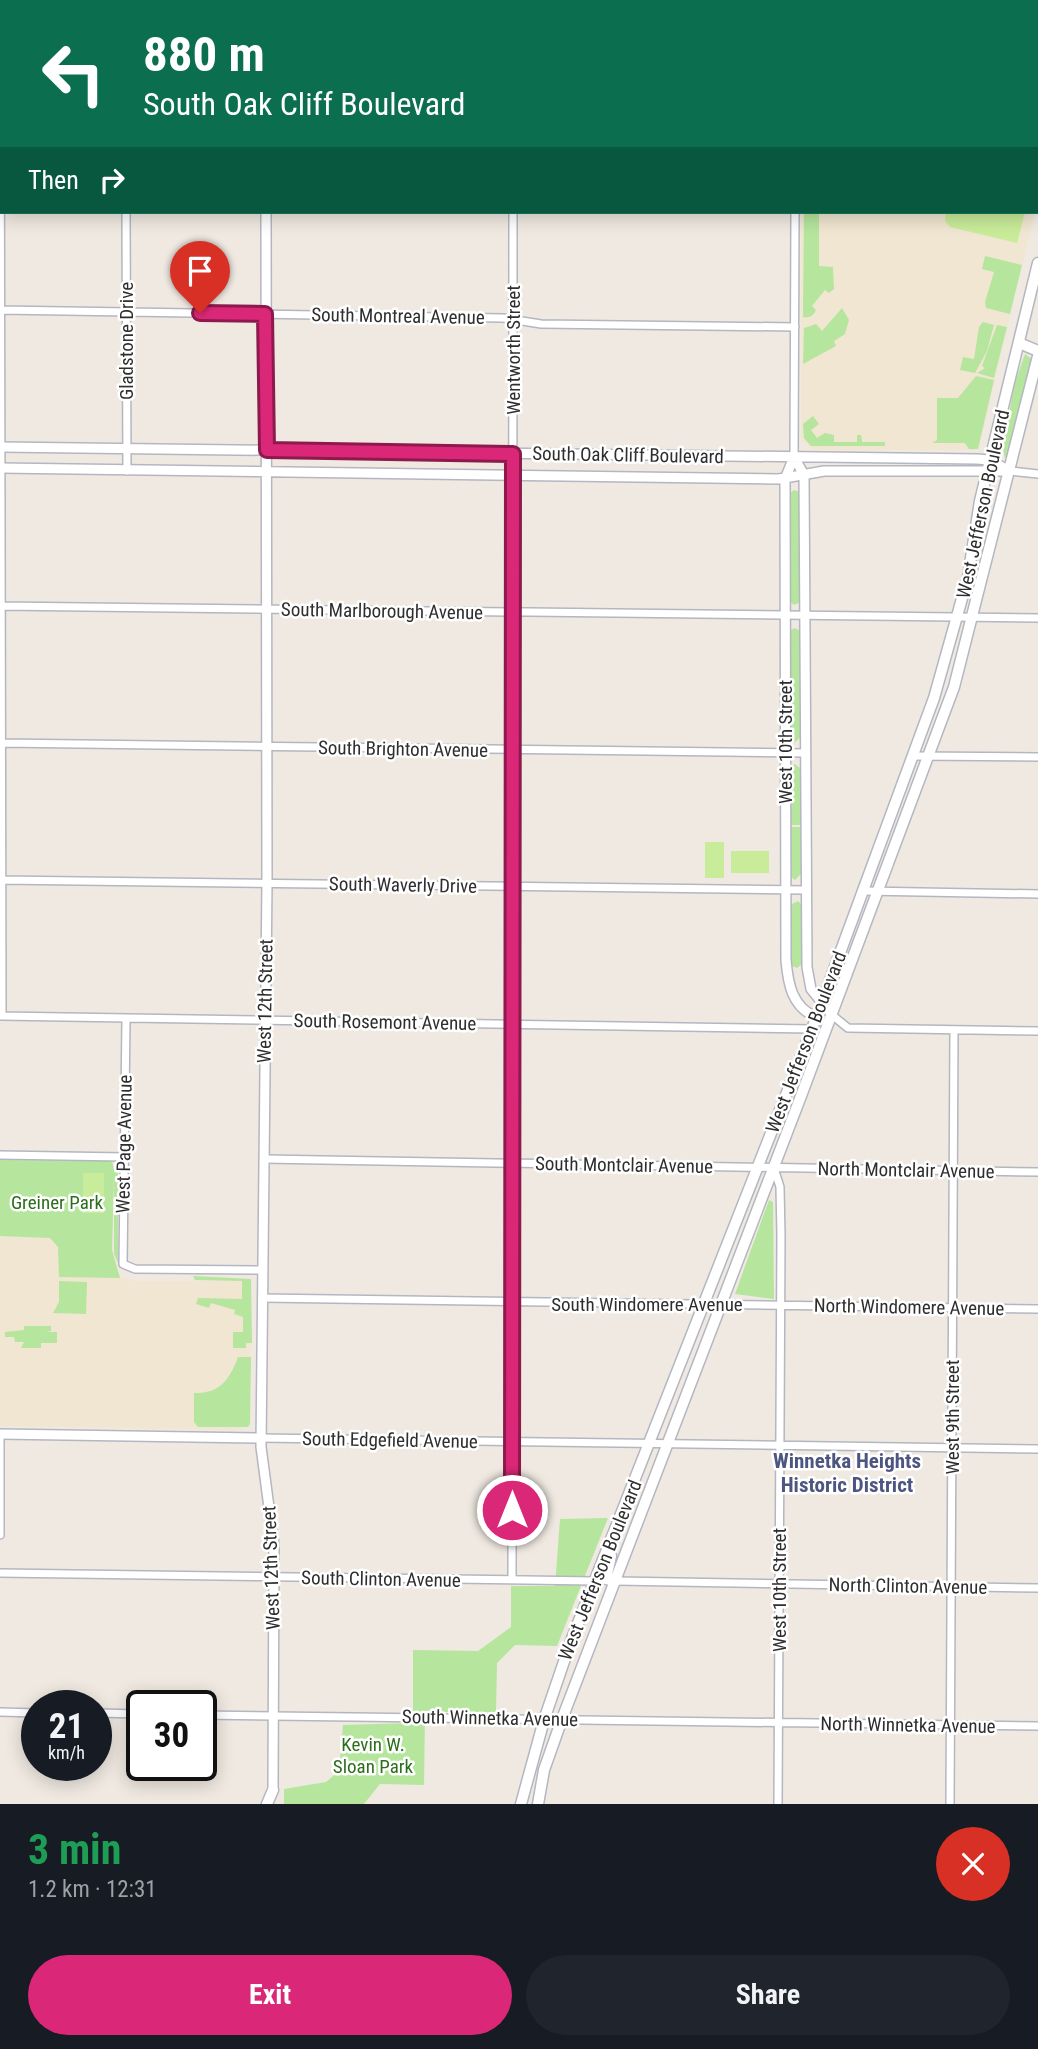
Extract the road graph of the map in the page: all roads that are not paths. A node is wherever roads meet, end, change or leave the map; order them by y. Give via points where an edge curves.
1 (1, 214) edge
2 (126, 214) edge
3 (266, 214) edge
4 (513, 214) edge
5 (796, 214) edge
6 (1038, 263) edge
7 (1, 310) edge
8 (125, 312) junction
9 (265, 314) junction
10 (513, 318) junction
11 (795, 327) junction
12 (1019, 343) junction
13 (1038, 353) edge
14 (1, 447) edge
15 (126, 449) junction
16 (267, 450) junction
17 (513, 454) junction
18 (794, 457) junction
19 (989, 460) junction
20 (1, 468) edge
21 (127, 471) junction
22 (1010, 471) junction
23 (987, 472) junction
24 (267, 473) junction
25 (513, 474) junction
26 (1038, 474) edge
27 (804, 475) junction
28 (785, 479) junction
29 (1, 606) edge
30 (266, 610) junction
31 (513, 612) junction
32 (785, 617) junction
33 (806, 617) junction
34 (957, 618) junction
35 (973, 618) junction
36 (1038, 618) edge
37 (2, 743) edge
38 (267, 748) junction
39 (514, 750) junction
40 (806, 753) junction
41 (785, 754) junction
42 (914, 756) junction
43 (930, 756) junction
44 (1038, 757) edge
45 (1, 880) edge
46 (267, 882) junction
47 (514, 887) junction
48 (807, 890) junction
49 (785, 891) junction
50 (864, 891) junction
51 (879, 891) junction
52 (1038, 894) edge
53 (821, 1002) junction
54 (832, 1015) junction
55 (1, 1016) edge
56 (816, 1017) junction
57 (126, 1018) junction
58 (265, 1021) junction
59 (514, 1024) junction
60 (812, 1029) junction
61 (954, 1030) junction
62 (1038, 1031) edge
63 (0, 1155) edge
64 (124, 1157) junction
65 (264, 1159) junction
66 (514, 1163) junction
67 (757, 1167) junction
68 (774, 1168) junction
69 (953, 1170) junction
70 (1038, 1172) edge
71 (262, 1270) junction
72 (262, 1298) junction
73 (513, 1304) junction
74 (720, 1304) junction
75 (781, 1305) junction
76 (704, 1306) junction
77 (952, 1308) junction
78 (1038, 1309) edge
79 (0, 1434) edge
80 (261, 1438) junction
81 (512, 1441) junction
82 (651, 1443) junction
83 (669, 1444) junction
84 (780, 1444) junction
85 (952, 1448) junction
86 (1038, 1448) edge
87 (619, 1520) junction
88 (0, 1535) edge
89 (0, 1573) edge
90 (275, 1578) junction
91 (512, 1580) junction
92 (594, 1581) junction
93 (616, 1581) junction
94 (779, 1584) junction
95 (952, 1586) junction
96 (1038, 1588) edge
97 (0, 1712) edge
98 (21, 1713) edge
99 (217, 1715) edge
100 (274, 1715) junction
101 (562, 1719) junction
102 (544, 1720) junction
103 (779, 1722) junction
104 (950, 1725) junction
105 (1038, 1727) edge
106 (273, 1790) junction
107 (267, 1804) edge
108 (277, 1804) edge
109 (521, 1804) edge
110 (538, 1804) edge
111 (778, 1804) edge
112 (950, 1804) edge

1 - 7 street
2 - 8 street, Gladstone Drive
3 - 9 street, West 12th Street
4 - 10 street, Wentworth Street
5 - 11 street, West 10th Street
6 - 12 main road, West Jefferson Boulevard
7 - 8 street, South Montreal Avenue
7 - 14 street
8 - 9 street, South Montreal Avenue
8 - 15 street, Gladstone Drive
9 - 10 street, South Montreal Avenue
9 - 16 street, West 12th Street
10 - 11 street, South Montreal Avenue via 541,324
10 - 17 street, Wentworth Street
11 - 18 street, West 10th Street
12 - 13 main road
12 - 19 main road, West Jefferson Boulevard
13 - 22 main road, West Jefferson Boulevard
14 - 15 street, South Oak Cliff Boulevard
14 - 20 street
15 - 16 street, South Oak Cliff Boulevard
15 - 21 street, Gladstone Drive
16 - 17 street, South Oak Cliff Boulevard
16 - 24 street, West 12th Street
17 - 18 street, South Oak Cliff Boulevard
17 - 25 street, Wentworth Street
18 - 19 street, South Oak Cliff Boulevard
18 - 27 street, West 10th Street
18 - 28 street, West 10th Street
19 - 22 street
19 - 23 main road, West Jefferson Boulevard
20 - 21 street, South Oak Cliff Boulevard
20 - 29 street
21 - 24 street, South Oak Cliff Boulevard
22 - 23 street, South Oak Cliff Boulevard
22 - 26 street
22 - 35 main road, West Jefferson Boulevard
23 - 27 street, South Oak Cliff Boulevard via 824,471
23 - 34 main road, West Jefferson Boulevard
24 - 25 street, South Oak Cliff Boulevard
24 - 30 street, West 12th Street
25 - 28 street, South Oak Cliff Boulevard
25 - 31 street, Wentworth Street
27 - 28 street, South Oak Cliff Boulevard
27 - 33 street, West 10th Street
28 - 32 street, West 10th Street
29 - 30 street, South Marlborough Avenue
29 - 37 street
30 - 31 street, South Marlborough Avenue
30 - 38 street, West 12th Street
31 - 32 street, South Marlborough Avenue
31 - 39 street, Wentworth Street
32 - 33 street, South Marlborough Avenue
32 - 41 street, West 10th Street
33 - 34 street, South Marlborough Avenue
33 - 40 street, West 10th Street
34 - 35 street, South Marlborough Avenue
34 - 42 main road, West Jefferson Boulevard
35 - 36 street, South Marlborough Avenue
35 - 43 main road, West Jefferson Boulevard
37 - 38 street, South Brighton Avenue
37 - 45 street
38 - 39 street, South Brighton Avenue
38 - 46 street, West 12th Street
39 - 41 street, South Brighton Avenue
39 - 47 street, Wentworth Street
40 - 41 street, South Brighton Avenue
40 - 48 street, West 10th Street
41 - 49 street, West 10th Street
42 - 43 street
42 - 50 main road, West Jefferson Boulevard
43 - 44 street
43 - 51 main road, West Jefferson Boulevard
45 - 46 street, South Waverly Drive
45 - 55 street
46 - 47 street, South Waverly Drive
46 - 58 street, West 12th Street
47 - 49 street, South Waverly Drive
47 - 59 street, Wentworth Street
48 - 49 street, South Waverly Drive
48 - 53 street, West 10th Street via 809,982
49 - 56 street, West 10th Street via 790,986 798,1007
50 - 51 street
50 - 53 main road, West Jefferson Boulevard
51 - 52 street
51 - 54 main road, West Jefferson Boulevard
53 - 54 street, West 10th Street
53 - 56 main road, West Jefferson Boulevard
54 - 61 street via 848,1028
54 - 68 main road, West Jefferson Boulevard
55 - 57 street, South Rosemont Avenue
56 - 60 main road, West Jefferson Boulevard
57 - 58 street, South Rosemont Avenue
57 - 64 street, West Page Avenue
58 - 59 street, South Rosemont Avenue
58 - 65 street, West 12th Street
59 - 60 street, South Rosemont Avenue
59 - 66 street, Wentworth Street
60 - 67 main road, West Jefferson Boulevard
61 - 62 street
61 - 69 street, West 9th Street
63 - 64 street
64 - 71 street, West Page Avenue via 121,1256 127,1268
65 - 66 street, South Montclair Avenue
65 - 71 street, West 12th Street
66 - 67 street, South Montclair Avenue
66 - 73 street, Wentworth Street
67 - 68 street, South Montclair Avenue
67 - 76 main road, West Jefferson Boulevard
68 - 69 street, North Montclair Avenue
68 - 74 main road, West Jefferson Boulevard
68 - 75 street, West 10th Street via 780,1187
69 - 70 street, North Montclair Avenue
69 - 77 street, West 9th Street
71 - 72 street, West 12th Street
72 - 73 street, South Windomere Avenue
72 - 80 street, West 12th Street
73 - 76 street, South Windomere Avenue
73 - 81 street, Wentworth Street
74 - 75 street, South Windomere Avenue
74 - 76 street, South Windomere Avenue
74 - 83 main road, West Jefferson Boulevard
75 - 77 street, North Windomere Avenue
75 - 84 street, West 10th Street
76 - 82 main road, West Jefferson Boulevard
77 - 78 street, North Windomere Avenue
77 - 85 street, West 9th Street
79 - 80 street, South Edgefield Avenue
79 - 88 street
80 - 81 street, South Edgefield Avenue
80 - 90 street, West 12th Street
81 - 82 street, South Edgefield Avenue
81 - 91 street, Wentworth Street
82 - 83 street, South Edgefield Avenue
82 - 87 main road, West Jefferson Boulevard
83 - 84 street, South Edgefield Avenue
83 - 93 main road, West Jefferson Boulevard
84 - 85 street, South Edgefield Avenue
84 - 94 street, West 10th Street
85 - 86 street, South Edgefield Avenue
85 - 95 street, West 9th Street
87 - 92 main road, West Jefferson Boulevard
87 - 93 main road via 620,1533 606,1570 606,1579
89 - 90 street, South Clinton Avenue
90 - 91 street, South Clinton Avenue
90 - 100 street, West 12th Street
91 - 92 street, South Clinton Avenue
92 - 102 main road, West Jefferson Boulevard
93 - 94 street
93 - 101 main road, West Jefferson Boulevard
94 - 95 street, North Clinton Avenue
94 - 103 street, West 10th Street
95 - 96 street, North Clinton Avenue
95 - 104 street, West 9th Street
97 - 98 street
99 - 100 street, South Winnetka Avenue
100 - 102 street, South Winnetka Avenue
100 - 106 street, West 12th Street
101 - 102 street, South Winnetka Avenue
101 - 103 street, South Winnetka Avenue
101 - 110 main road, West Jefferson Boulevard
102 - 109 main road, West Jefferson Boulevard
103 - 104 street, North Winnetka Avenue
103 - 111 street, West 10th Street
104 - 105 street, North Winnetka Avenue
104 - 112 street, West 9th Street
106 - 107 main road, West 12th Street
106 - 108 main road, West 12th Street

